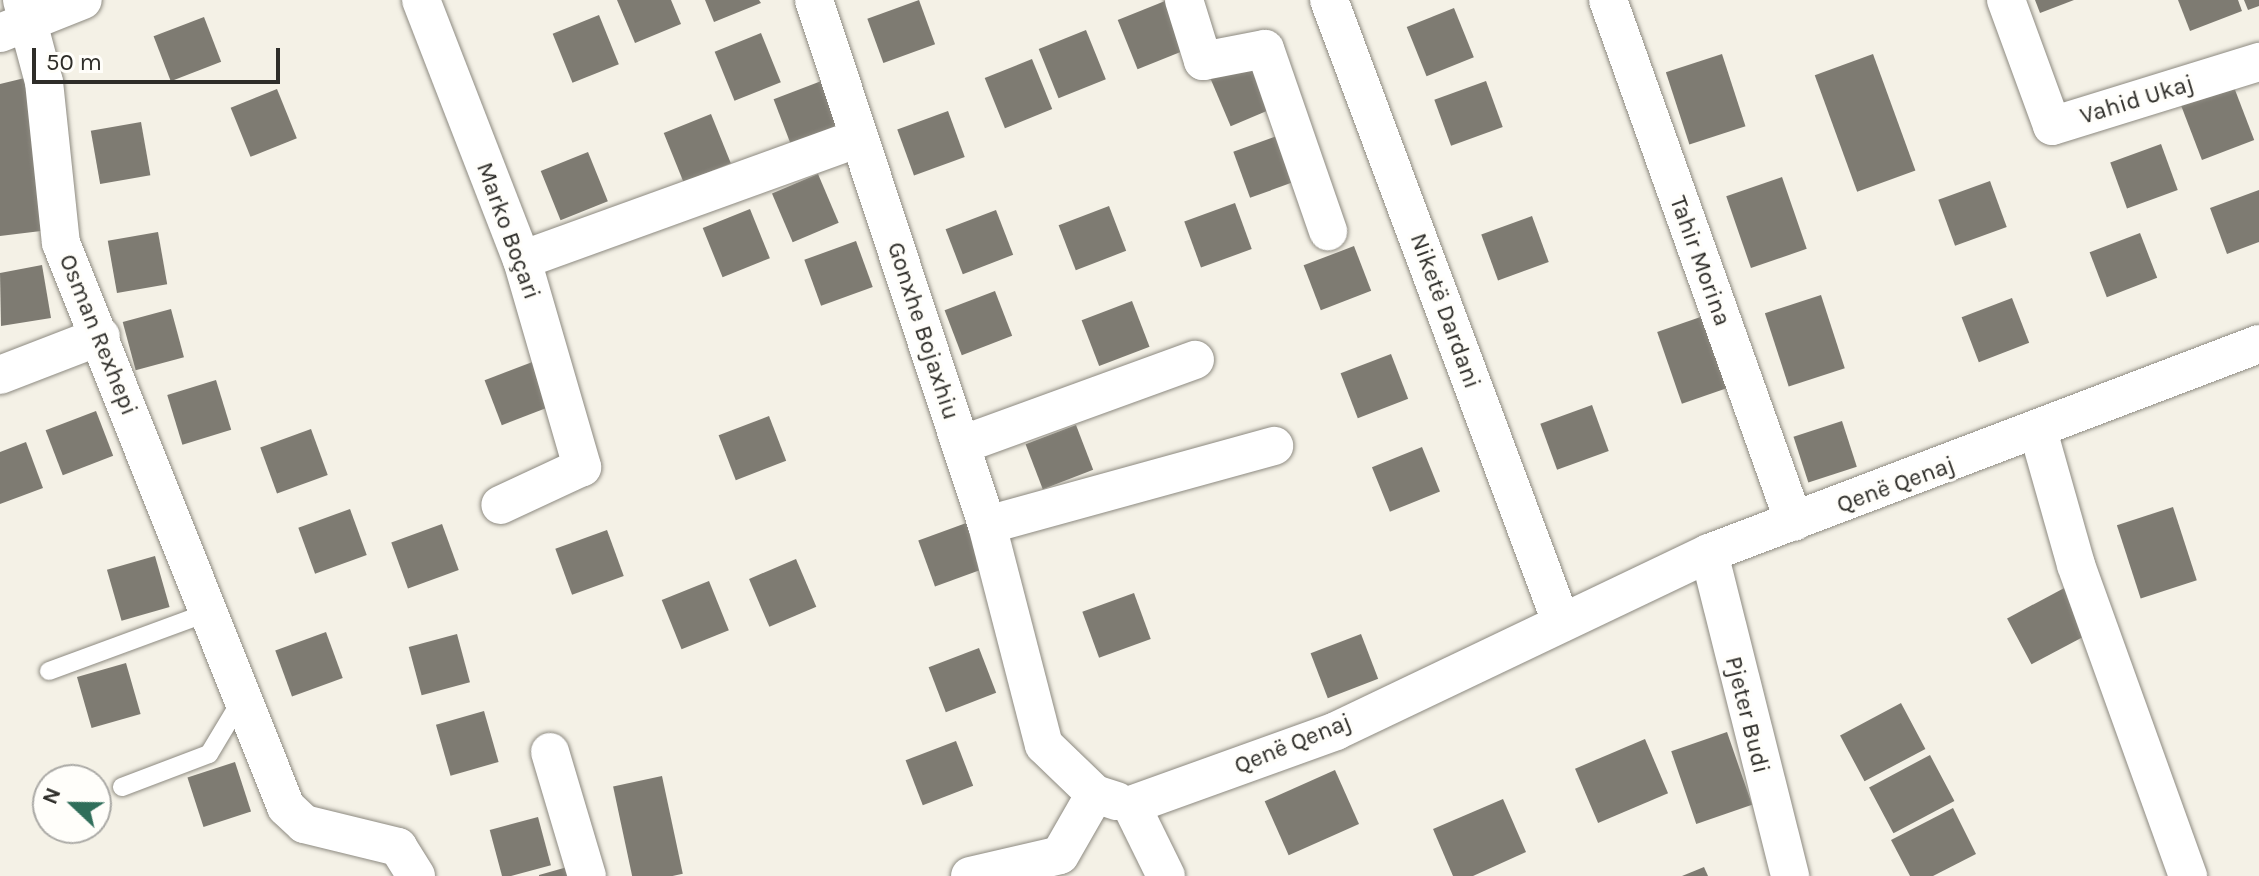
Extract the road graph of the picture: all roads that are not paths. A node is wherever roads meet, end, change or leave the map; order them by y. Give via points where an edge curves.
1 (83, 0) edge
2 (421, 0) edge
3 (814, 0) edge
4 (1184, 0) edge
5 (1329, 0) edge
6 (1608, 0) edge
7 (2006, 0) edge
8 (17, 18) edge
9 (2259, 62) edge
10 (859, 138) junction
11 (1385, 223) dead end
12 (1328, 231) dead end
13 (522, 260) junction
14 (101, 336) junction
15 (2259, 344) edge
16 (1195, 360) dead end
17 (0, 375) edge
18 (2039, 434) junction
19 (961, 445) junction
20 (1274, 446) dead end
21 (500, 505) dead end
22 (1794, 522) junction
23 (987, 525) junction
24 (1709, 553) junction
25 (207, 613) junction
26 (1549, 628) junction
27 (49, 671) dead end
28 (242, 699) junction
29 (550, 752) dead end
30 (122, 787) dead end
31 (1095, 794) junction
32 (1131, 805) junction
33 (416, 876) edge
34 (587, 876) edge
35 (970, 876) edge
36 (1166, 876) edge
37 (1790, 876) edge
38 (2188, 876) edge

1 - 8 street
2 - 13 street, Marko Boçari
3 - 10 street, Gonxhe Bojaxhiu
4 - 12 street via 1203,61 1265,49
5 - 26 street, Niketë Dardani
6 - 22 street, Tahir Morina
7 - 9 street, Vahid Ukaj via 2052,126
8 - 14 street, Osman Rexhepi via 44,82 61,243
10 - 13 street
10 - 19 street, Gonxhe Bojaxhiu
11 - 26 street
13 - 21 street, Marko Boçari via 582,467
14 - 17 street
14 - 25 street, Osman Rexhepi
15 - 18 street, Qenë Qenaj
16 - 19 street
18 - 22 street, Qenë Qenaj
18 - 38 street via 2076,565
19 - 23 street, Gonxhe Bojaxhiu
20 - 23 street
22 - 24 street, Qenë Qenaj
23 - 31 street, Gonxhe Bojaxhiu via 1044,745
24 - 26 street, Qenë Qenaj
24 - 37 street, Pjeter Budi
25 - 27 lane
25 - 28 street, Osman Rexhepi
26 - 32 street, Qenë Qenaj via 1336,731
28 - 30 lane via 209,754
28 - 33 street, Osman Rexhepi via 286,807 304,824 398,847
29 - 34 street
31 - 32 street
31 - 35 street via 1060,855
32 - 36 street

